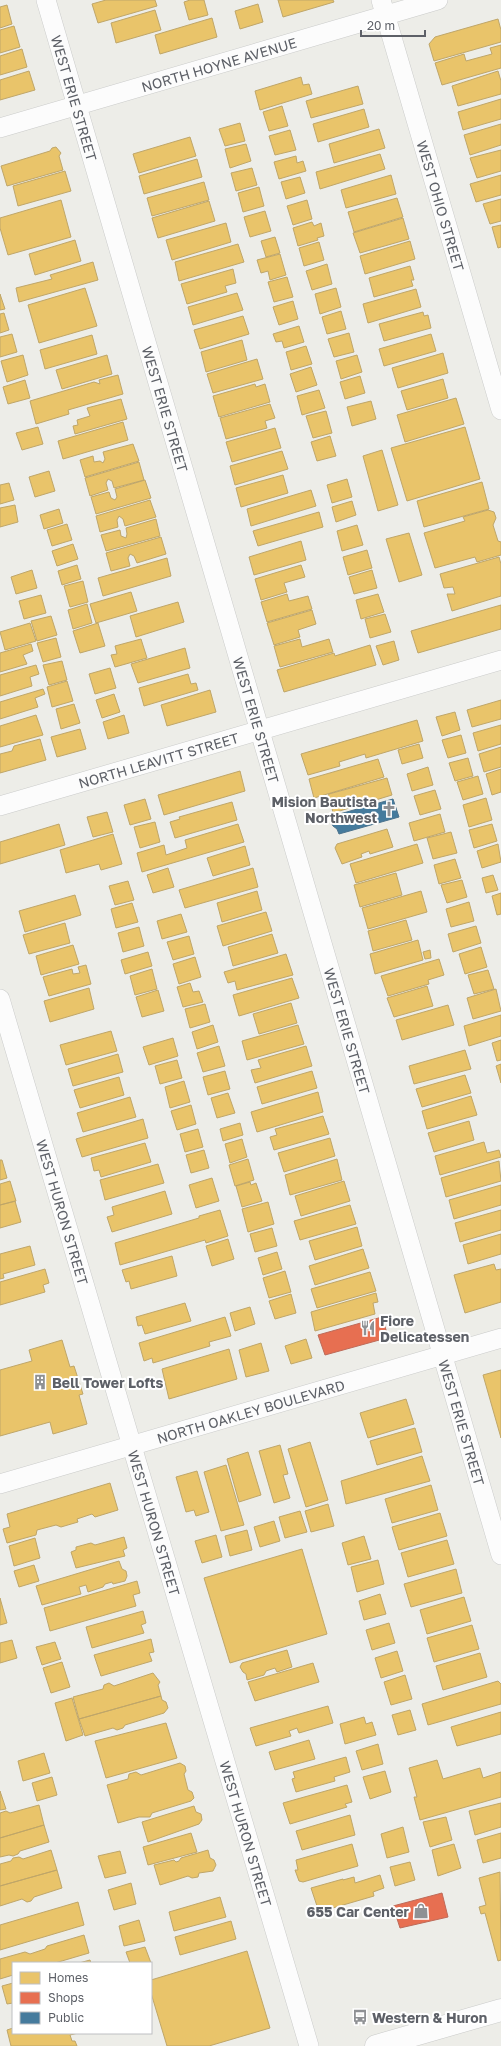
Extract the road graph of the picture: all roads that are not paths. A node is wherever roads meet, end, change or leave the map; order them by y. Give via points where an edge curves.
1 (46, 0) edge
2 (438, 0) edge
3 (383, 8) edge
4 (77, 105) junction
5 (0, 128) edge
6 (501, 410) edge
7 (501, 660) edge
8 (260, 731) junction
9 (0, 806) edge
10 (0, 999) edge
11 (501, 1338) edge
12 (442, 1356) junction
13 (132, 1446) junction
14 (0, 1484) edge
15 (501, 1555) edge
16 (501, 2010) edge
17 (309, 2046) edge
18 (376, 2046) edge

1 - 4 street, WEST ERIE STREET
2 - 3 street, NORTH HOYNE AVENUE
3 - 4 street, NORTH HOYNE AVENUE
3 - 6 street, WEST OHIO STREET
4 - 5 street, NORTH HOYNE AVENUE
4 - 8 street, WEST ERIE STREET
7 - 8 street, NORTH LEAVITT STREET
8 - 9 street, NORTH LEAVITT STREET
8 - 12 street, WEST ERIE STREET
10 - 13 street, WEST HURON STREET
11 - 12 street, NORTH OAKLEY BOULEVARD
12 - 13 street, NORTH OAKLEY BOULEVARD
12 - 15 street, WEST ERIE STREET
13 - 14 street, NORTH OAKLEY BOULEVARD
13 - 17 street, WEST HURON STREET
16 - 18 main road

